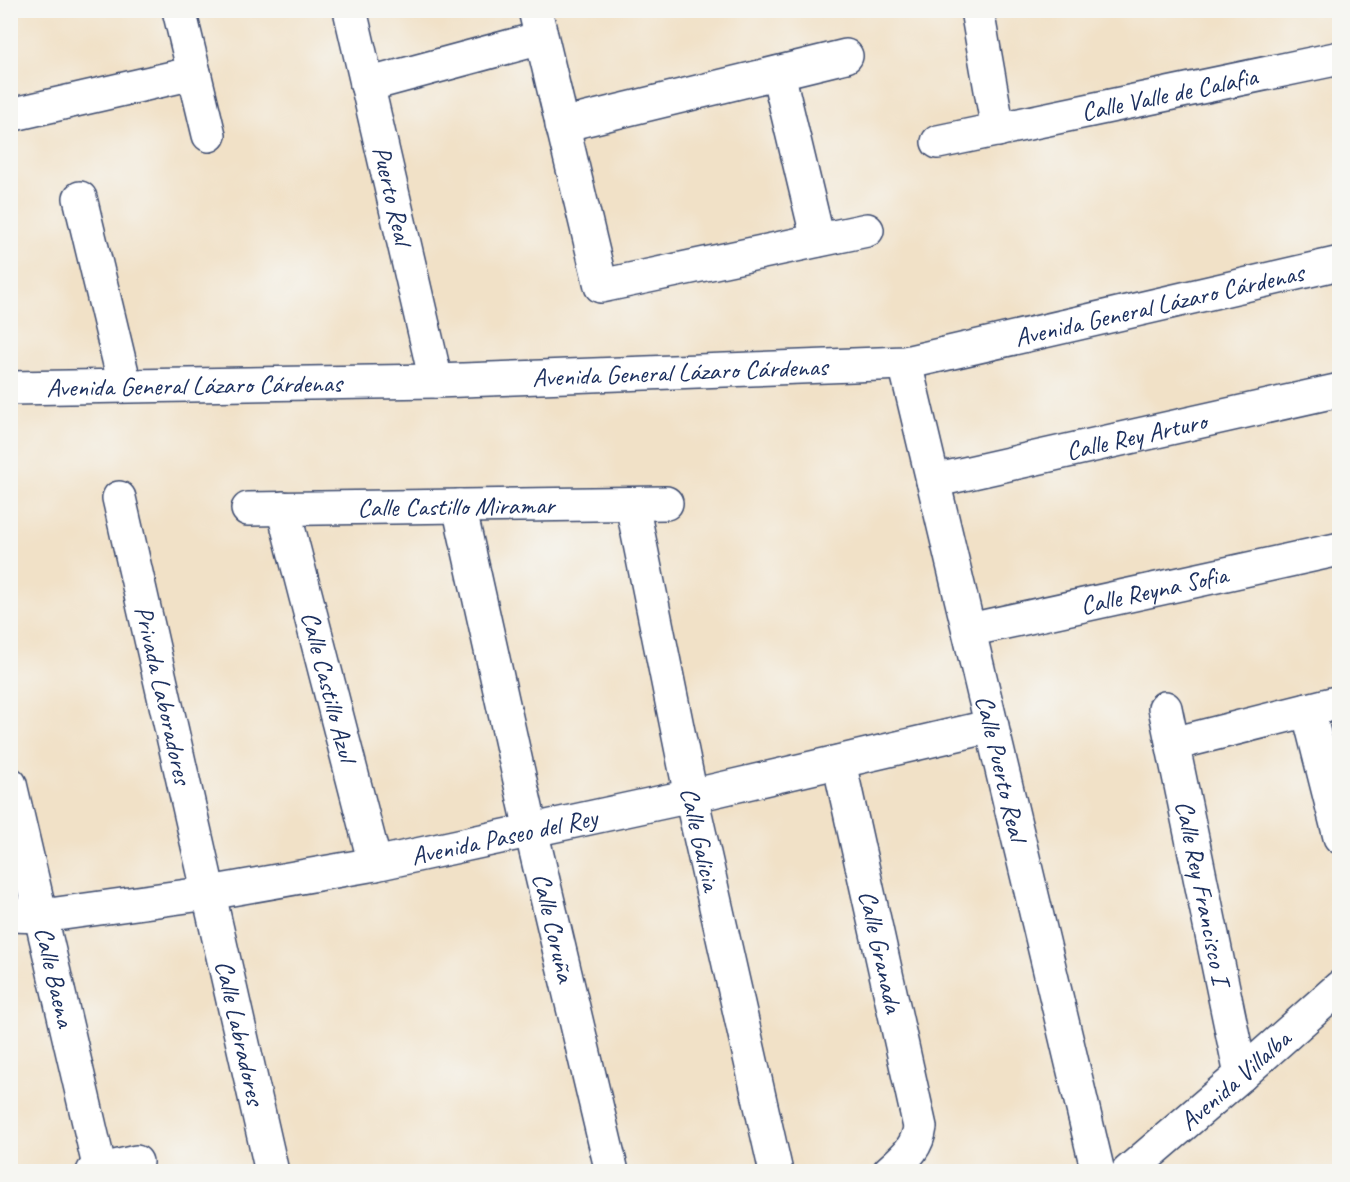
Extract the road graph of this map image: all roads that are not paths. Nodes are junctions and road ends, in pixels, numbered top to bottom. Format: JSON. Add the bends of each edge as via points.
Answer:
{"nodes":[{"id":1,"x":179,"y":10,"type":"edge"},
{"id":2,"x":350,"y":10,"type":"edge"},
{"id":3,"x":977,"y":10,"type":"edge"},
{"id":4,"x":538,"y":24,"type":"edge"},
{"id":5,"x":846,"y":56,"type":"dead end"},
{"id":6,"x":1340,"y":58,"type":"edge"},
{"id":7,"x":194,"y":73,"type":"junction"},
{"id":8,"x":778,"y":73,"type":"junction"},
{"id":9,"x":367,"y":85,"type":"junction"},
{"id":10,"x":10,"y":115,"type":"edge"},
{"id":11,"x":562,"y":125,"type":"junction"},
{"id":12,"x":998,"y":130,"type":"junction"},
{"id":13,"x":208,"y":135,"type":"dead end"},
{"id":14,"x":938,"y":142,"type":"dead end"},
{"id":15,"x":80,"y":198,"type":"dead end"},
{"id":16,"x":867,"y":230,"type":"dead end"},
{"id":17,"x":818,"y":240,"type":"junction"},
{"id":18,"x":1340,"y":263,"type":"edge"},
{"id":19,"x":905,"y":363,"type":"junction"},
{"id":20,"x":436,"y":381,"type":"junction"},
{"id":21,"x":125,"y":385,"type":"junction"},
{"id":22,"x":10,"y":388,"type":"edge"},
{"id":23,"x":1340,"y":390,"type":"edge"},
{"id":24,"x":933,"y":481,"type":"junction"},
{"id":25,"x":119,"y":498,"type":"dead end"},
{"id":26,"x":666,"y":503,"type":"dead end"},
{"id":27,"x":632,"y":504,"type":"junction"},
{"id":28,"x":459,"y":506,"type":"junction"},
{"id":29,"x":283,"y":508,"type":"junction"},
{"id":30,"x":248,"y":509,"type":"dead end"},
{"id":31,"x":1340,"y":549,"type":"edge"},
{"id":32,"x":969,"y":630,"type":"junction"},
{"id":33,"x":1340,"y":702,"type":"edge"},
{"id":34,"x":1165,"y":708,"type":"dead end"},
{"id":35,"x":1308,"y":710,"type":"junction"},
{"id":36,"x":992,"y":726,"type":"junction"},
{"id":37,"x":1173,"y":744,"type":"junction"},
{"id":38,"x":839,"y":762,"type":"junction"},
{"id":39,"x":10,"y":783,"type":"edge"},
{"id":40,"x":691,"y":796,"type":"junction"},
{"id":41,"x":531,"y":830,"type":"junction"},
{"id":42,"x":1340,"y":837,"type":"edge"},
{"id":43,"x":375,"y":864,"type":"junction"},
{"id":44,"x":209,"y":893,"type":"junction"},
{"id":45,"x":26,"y":915,"type":"edge"},
{"id":46,"x":1340,"y":987,"type":"edge"},
{"id":47,"x":1241,"y":1076,"type":"junction"},
{"id":48,"x":136,"y":1162,"type":"dead end"},
{"id":49,"x":97,"y":1171,"type":"edge"},
{"id":50,"x":272,"y":1172,"type":"edge"},
{"id":51,"x":612,"y":1172,"type":"edge"},
{"id":52,"x":776,"y":1172,"type":"edge"},
{"id":53,"x":889,"y":1172,"type":"edge"},
{"id":54,"x":1098,"y":1172,"type":"edge"},
{"id":55,"x":1128,"y":1172,"type":"edge"}],
"edges":[{"from":1,"to":7,"type":"street"},
{"from":2,"to":9,"type":"street","name":"Puerto Real"},
{"from":3,"to":12,"type":"street"},
{"from":4,"to":9,"type":"street"},
{"from":4,"to":11,"type":"street"},
{"from":5,"to":8,"type":"street"},
{"from":6,"to":12,"type":"street","name":"Calle Valle de Calafia"},
{"from":7,"to":10,"type":"street"},
{"from":7,"to":13,"type":"street"},
{"from":8,"to":11,"type":"street"},
{"from":8,"to":17,"type":"street"},
{"from":9,"to":20,"type":"street","name":"Puerto Real"},
{"from":11,"to":17,"type":"street","via":[[601,286]]},
{"from":12,"to":14,"type":"street","name":"Calle Valle de Calafia"},
{"from":15,"to":21,"type":"street"},
{"from":16,"to":17,"type":"street"},
{"from":18,"to":19,"type":"street","name":"Avenida General Lázaro Cárdenas"},
{"from":19,"to":20,"type":"street","name":"Avenida General Lázaro Cárdenas"},
{"from":19,"to":24,"type":"street","name":"Calle Puerto Real"},
{"from":20,"to":21,"type":"street","name":"Avenida General Lázaro Cárdenas"},
{"from":21,"to":22,"type":"street","name":"Avenida General Lázaro Cárdenas"},
{"from":23,"to":24,"type":"street","name":"Calle Rey Arturo"},
{"from":24,"to":32,"type":"street","name":"Calle Puerto Real"},
{"from":25,"to":44,"type":"street","name":"Privada Laboradores"},
{"from":26,"to":27,"type":"street","name":"Calle Castillo Miramar"},
{"from":27,"to":28,"type":"street","name":"Calle Castillo Miramar"},
{"from":27,"to":40,"type":"street","name":"Calle Galicia"},
{"from":28,"to":29,"type":"street","name":"Calle Castillo Miramar"},
{"from":28,"to":41,"type":"street","name":"Calle Coruña"},
{"from":29,"to":30,"type":"street","name":"Calle Castillo Miramar"},
{"from":29,"to":43,"type":"street","name":"Calle Castillo Azul"},
{"from":31,"to":32,"type":"street","name":"Calle Reyna Sofia"},
{"from":32,"to":36,"type":"street","name":"Calle Puerto Real"},
{"from":33,"to":35,"type":"street"},
{"from":34,"to":37,"type":"street","name":"Calle Rey Francisco I"},
{"from":35,"to":37,"type":"street"},
{"from":35,"to":42,"type":"street"},
{"from":36,"to":38,"type":"street","name":"Avenida Paseo del Rey"},
{"from":36,"to":54,"type":"street","name":"Calle Puerto Real"},
{"from":37,"to":47,"type":"street","name":"Calle Rey Francisco I"},
{"from":38,"to":40,"type":"street","name":"Avenida Paseo del Rey"},
{"from":38,"to":53,"type":"street","name":"Calle Granada","via":[[920,1127],[912,1151]]},
{"from":39,"to":45,"type":"street","name":"Calle Baena"},
{"from":40,"to":41,"type":"street","name":"Avenida Paseo del Rey"},
{"from":40,"to":52,"type":"street","name":"Calle Galicia"},
{"from":41,"to":43,"type":"street","name":"Avenida Paseo del Rey"},
{"from":41,"to":51,"type":"street","name":"Calle Coruña"},
{"from":43,"to":44,"type":"street","name":"Avenida Paseo del Rey"},
{"from":44,"to":45,"type":"street","name":"Avenida Paseo del Rey"},
{"from":44,"to":50,"type":"street","name":"Calle Labradores"},
{"from":45,"to":49,"type":"street","name":"Calle Baena"},
{"from":46,"to":47,"type":"street","name":"Avenida Villalba"},
{"from":47,"to":55,"type":"street","name":"Avenida Villalba"},
{"from":48,"to":49,"type":"street"}]}
